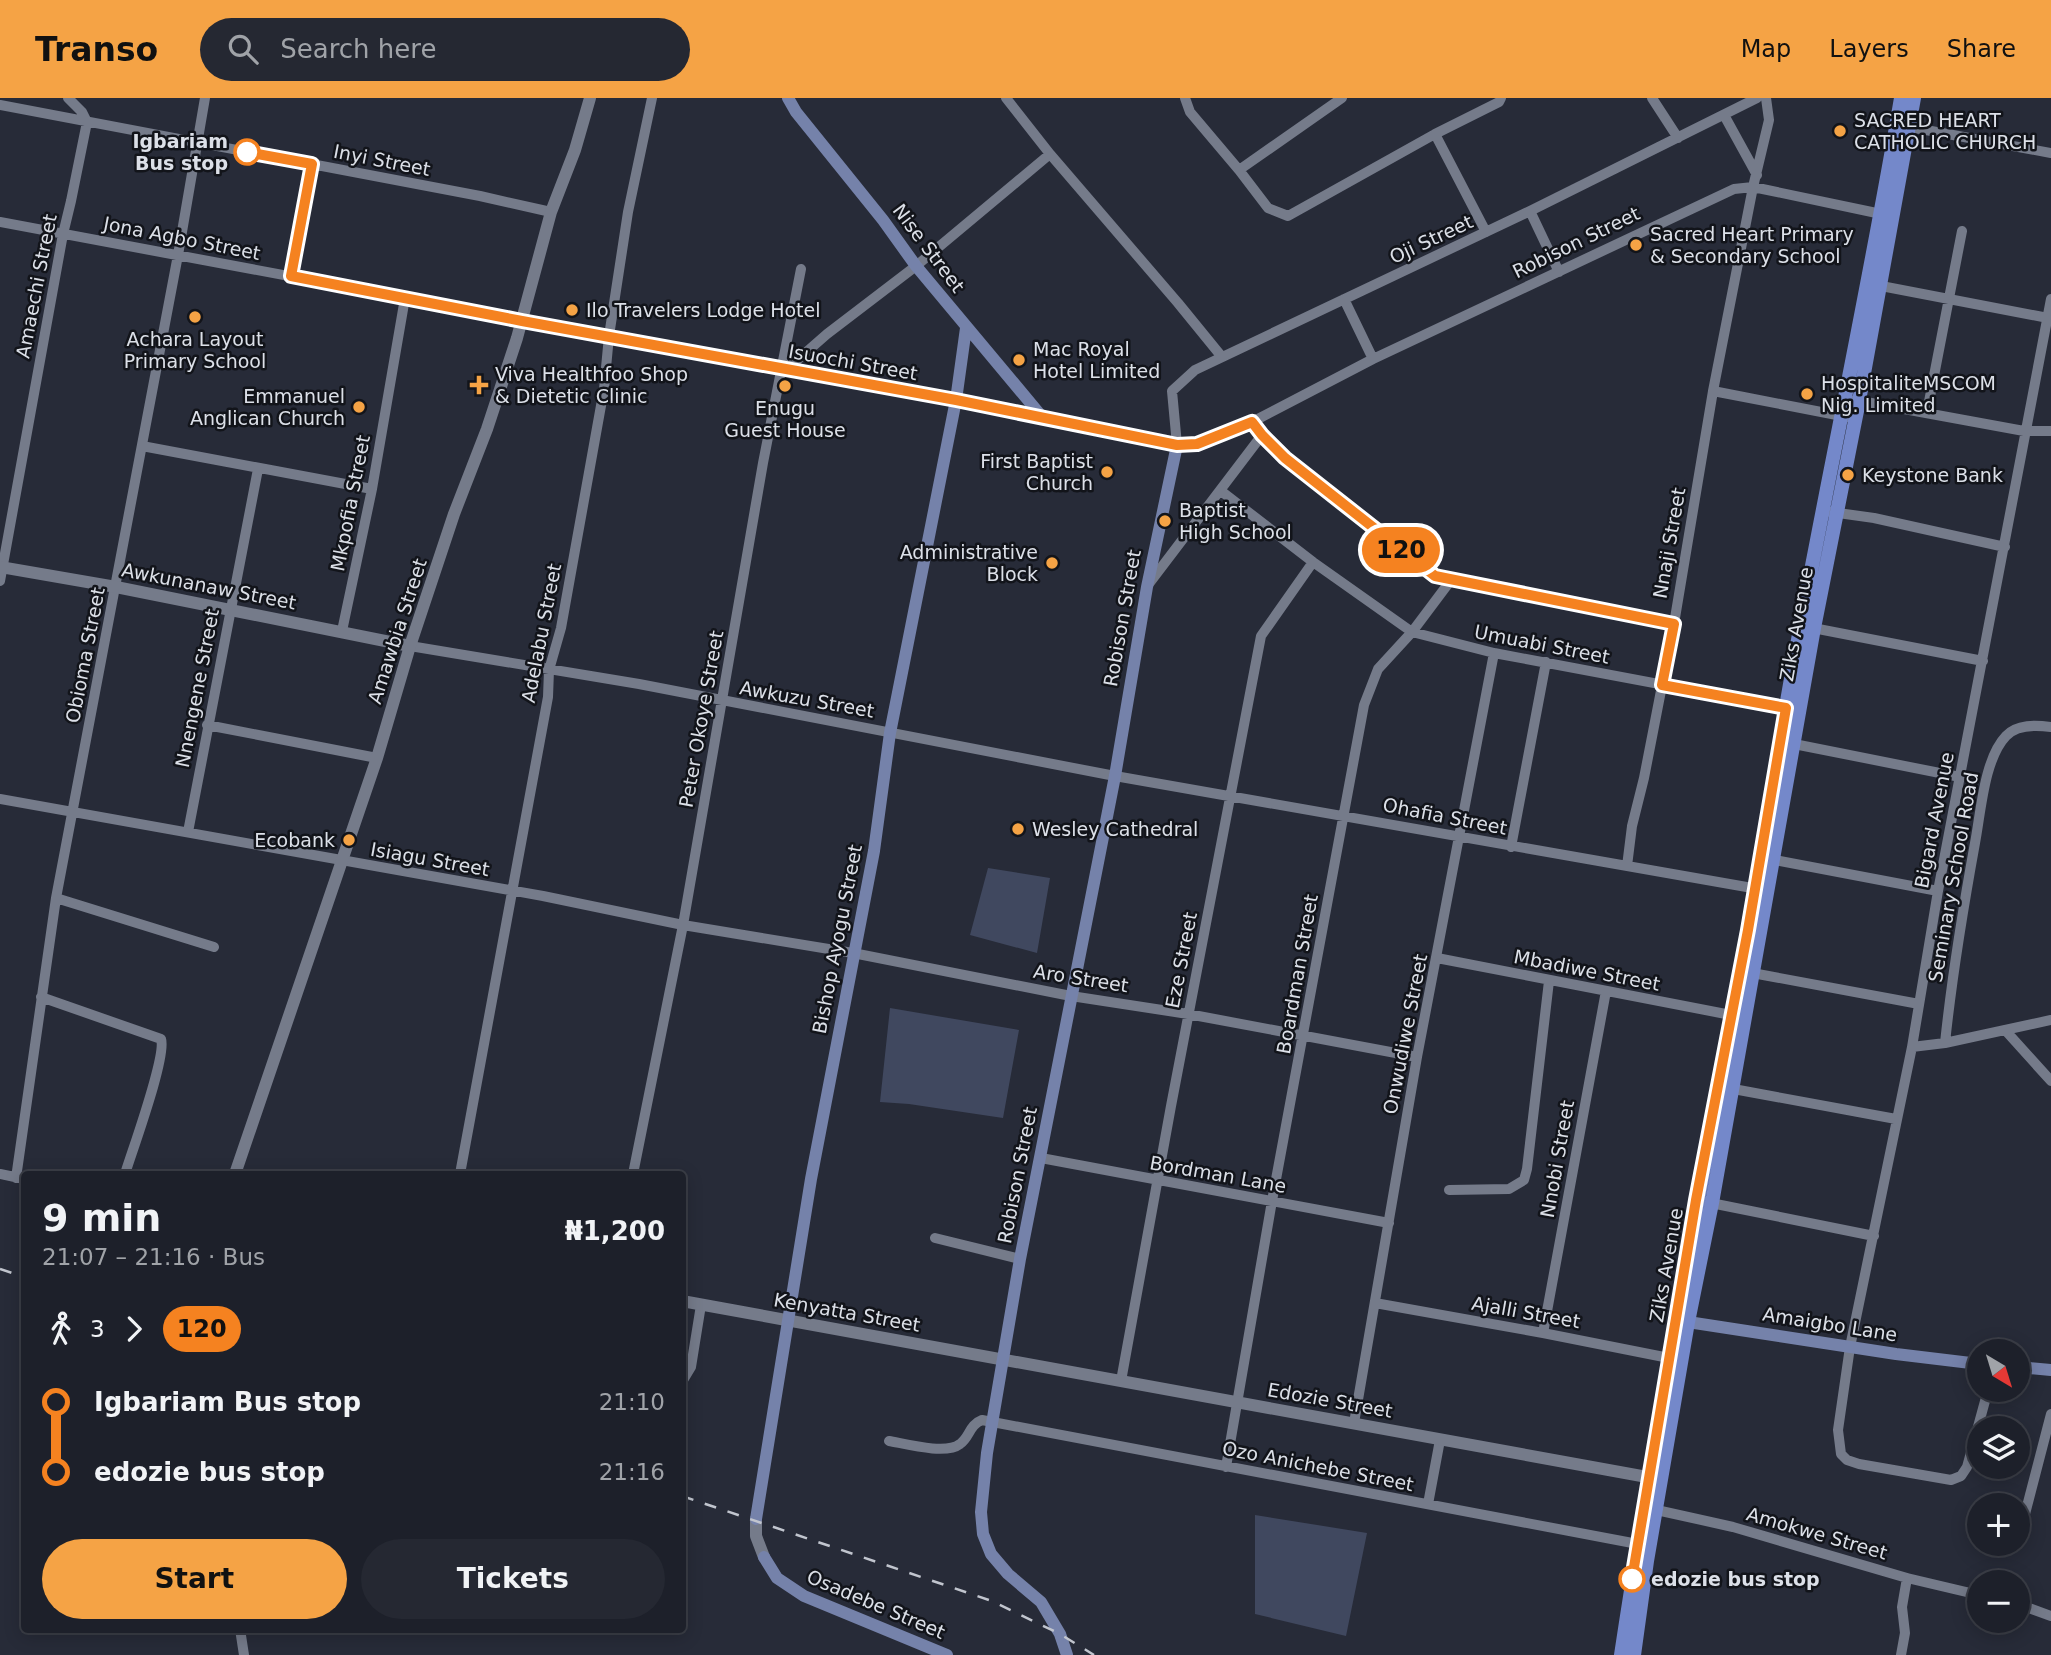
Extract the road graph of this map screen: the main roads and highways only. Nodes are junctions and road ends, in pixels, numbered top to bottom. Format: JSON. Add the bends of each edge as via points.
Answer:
{"nodes":[{"id":1,"x":788,"y":98,"type":"edge"},
{"id":2,"x":1901,"y":98,"type":"edge"},
{"id":3,"x":1914,"y":98,"type":"edge"},
{"id":4,"x":1903,"y":126,"type":"junction"},
{"id":5,"x":966,"y":328,"type":"junction"},
{"id":6,"x":956,"y":400,"type":"junction"},
{"id":7,"x":1043,"y":418,"type":"junction"},
{"id":8,"x":1177,"y":445,"type":"joint"},
{"id":9,"x":1793,"y":709,"type":"junction"},
{"id":10,"x":1762,"y":889,"type":"junction"},
{"id":11,"x":1725,"y":1087,"type":"junction"},
{"id":12,"x":1682,"y":1321,"type":"junction"},
{"id":13,"x":1967,"y":1362,"type":"edge"},
{"id":14,"x":2030,"y":1368,"type":"edge"},
{"id":15,"x":2051,"y":1370,"type":"edge"},
{"id":16,"x":756,"y":1519,"type":"road end"},
{"id":17,"x":1643,"y":1545,"type":"junction"},
{"id":18,"x":764,"y":1557,"type":"road end"},
{"id":19,"x":947,"y":1655,"type":"edge"},
{"id":20,"x":1067,"y":1655,"type":"edge"},
{"id":21,"x":1621,"y":1655,"type":"edge"},
{"id":22,"x":1634,"y":1655,"type":"edge"}],
"edges":[{"from":1,"to":5,"type":"main road","name":"Nise Street"},
{"from":2,"to":4,"type":"main road","name":"Ziks Avenue"},
{"from":3,"to":4,"type":"main road","name":"Ziks Avenue"},
{"from":4,"to":9,"type":"main road","name":"Ziks Avenue"},
{"from":5,"to":6,"type":"main road","name":"Bishop Ayogu Street"},
{"from":5,"to":7,"type":"main road","name":"Nise Street"},
{"from":6,"to":7,"type":"main road","name":"Isuochi Street"},
{"from":6,"to":16,"type":"main road","name":"Bishop Ayogu Street","via":[[890,733],[874,851],[787,1320]]},
{"from":7,"to":8,"type":"main road","name":"Isuochi Street"},
{"from":8,"to":20,"type":"main road","name":"Robison Street","via":[[1020,1259],[981,1512],[983,1534],[1000,1567],[1041,1602]]},
{"from":9,"to":10,"type":"main road","name":"Ziks Avenue","via":[[1779,741]]},
{"from":9,"to":10,"type":"main road","name":"Ziks Avenue","via":[[1794,744],[1775,860]]},
{"from":10,"to":11,"type":"main road","name":"Ziks Avenue"},
{"from":11,"to":12,"type":"main road","name":"Ziks Avenue","via":[[1696,1200]]},
{"from":11,"to":12,"type":"main road","name":"Ziks Avenue","via":[[1712,1203]]},
{"from":12,"to":13,"type":"main road","name":"Amaigbo Lane"},
{"from":12,"to":17,"type":"main road","name":"Ziks Avenue"},
{"from":14,"to":15,"type":"main road"},
{"from":17,"to":21,"type":"main road","name":"Ziks Avenue"},
{"from":17,"to":22,"type":"main road","name":"Ziks Avenue"},
{"from":18,"to":19,"type":"main road","name":"Osadebe Street","via":[[777,1578],[804,1596]]}]}
